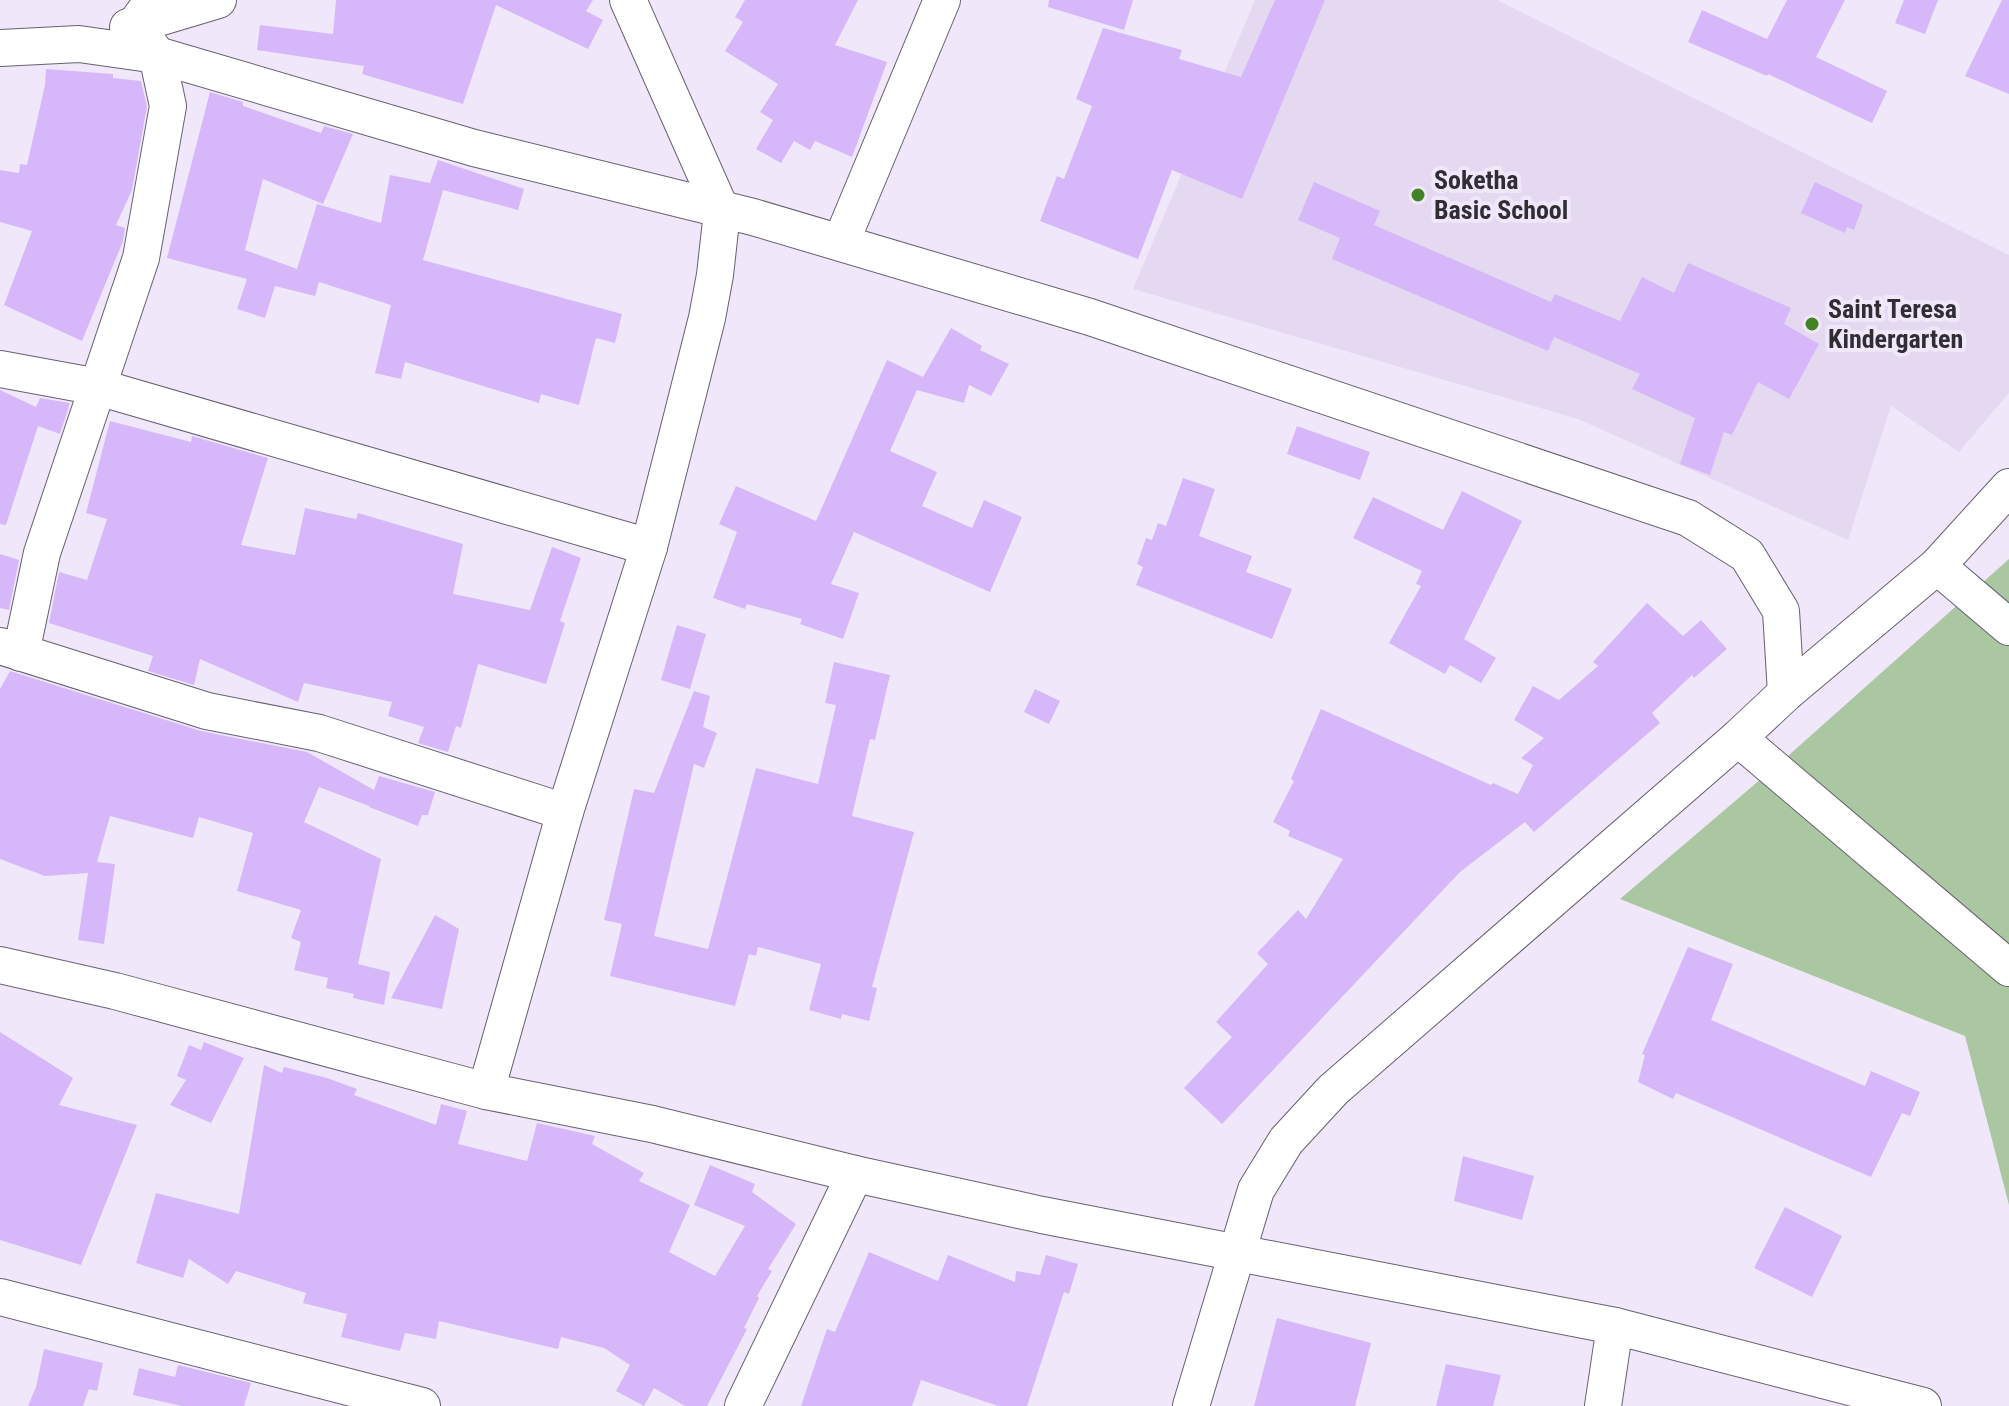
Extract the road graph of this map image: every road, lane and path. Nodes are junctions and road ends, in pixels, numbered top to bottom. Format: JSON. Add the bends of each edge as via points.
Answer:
{"nodes":[{"id":1,"x":218,"y":0,"type":"edge"},
{"id":2,"x":628,"y":0,"type":"edge"},
{"id":3,"x":942,"y":0,"type":"edge"},
{"id":4,"x":144,"y":13,"type":"edge"},
{"id":5,"x":79,"y":44,"type":"junction"},
{"id":6,"x":0,"y":48,"type":"edge"},
{"id":7,"x":157,"y":55,"type":"junction"},
{"id":8,"x":722,"y":212,"type":"junction"},
{"id":9,"x":841,"y":242,"type":"junction"},
{"id":10,"x":0,"y":369,"type":"edge"},
{"id":11,"x":98,"y":387,"type":"junction"},
{"id":12,"x":2009,"y":487,"type":"edge"},
{"id":13,"x":649,"y":547,"type":"junction"},
{"id":14,"x":1937,"y":566,"type":"junction"},
{"id":15,"x":2009,"y":627,"type":"edge"},
{"id":16,"x":10,"y":650,"type":"edge"},
{"id":17,"x":1786,"y":693,"type":"junction"},
{"id":18,"x":1738,"y":738,"type":"junction"},
{"id":19,"x":565,"y":812,"type":"junction"},
{"id":20,"x":0,"y":965,"type":"edge"},
{"id":21,"x":2009,"y":968,"type":"edge"},
{"id":22,"x":486,"y":1091,"type":"junction"},
{"id":23,"x":855,"y":1174,"type":"junction"},
{"id":24,"x":1237,"y":1253,"type":"junction"},
{"id":25,"x":0,"y":1297,"type":"edge"},
{"id":26,"x":1615,"y":1326,"type":"junction"},
{"id":27,"x":422,"y":1406,"type":"edge"},
{"id":28,"x":743,"y":1406,"type":"edge"},
{"id":29,"x":1191,"y":1406,"type":"edge"},
{"id":30,"x":1603,"y":1406,"type":"edge"},
{"id":31,"x":1923,"y":1406,"type":"edge"}],
"edges":[{"from":1,"to":4,"type":"street"},
{"from":2,"to":8,"type":"street"},
{"from":3,"to":9,"type":"street"},
{"from":4,"to":5,"type":"street"},
{"from":4,"to":7,"type":"street"},
{"from":5,"to":6,"type":"street"},
{"from":5,"to":7,"type":"street"},
{"from":7,"to":8,"type":"street","via":[[474,148]]},
{"from":7,"to":11,"type":"street","via":[[168,106],[141,258]]},
{"from":8,"to":9,"type":"street"},
{"from":8,"to":13,"type":"street","via":[[707,318]]},
{"from":9,"to":17,"type":"street","via":[[1090,317],[1688,518],[1747,555],[1781,611]]},
{"from":10,"to":11,"type":"street"},
{"from":11,"to":13,"type":"street"},
{"from":11,"to":16,"type":"street"},
{"from":12,"to":14,"type":"street"},
{"from":13,"to":19,"type":"street"},
{"from":14,"to":15,"type":"street"},
{"from":14,"to":17,"type":"street"},
{"from":16,"to":19,"type":"street","via":[[207,711],[319,733]]},
{"from":17,"to":18,"type":"street"},
{"from":18,"to":21,"type":"street"},
{"from":18,"to":24,"type":"street","via":[[1333,1090],[1286,1141],[1256,1190]]},
{"from":19,"to":22,"type":"street"},
{"from":20,"to":22,"type":"street"},
{"from":22,"to":23,"type":"street","via":[[652,1124]]},
{"from":23,"to":24,"type":"street"},
{"from":23,"to":28,"type":"street"},
{"from":24,"to":26,"type":"street"},
{"from":24,"to":29,"type":"street"},
{"from":25,"to":27,"type":"street"},
{"from":26,"to":30,"type":"street"},
{"from":26,"to":31,"type":"street"}]}
